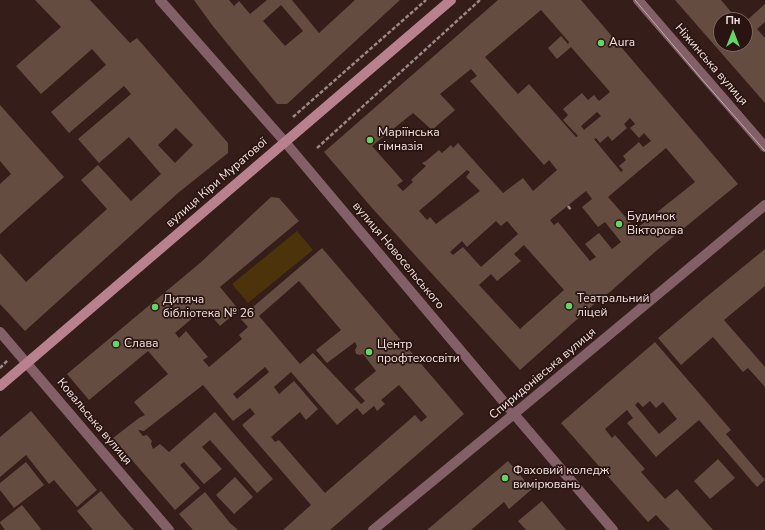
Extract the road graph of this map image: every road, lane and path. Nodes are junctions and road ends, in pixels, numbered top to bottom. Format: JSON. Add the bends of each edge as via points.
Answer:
{"nodes":[{"id":1,"x":160,"y":0,"type":"edge"},
{"id":2,"x":426,"y":0,"type":"edge"},
{"id":3,"x":451,"y":0,"type":"edge"},
{"id":4,"x":480,"y":0,"type":"edge"},
{"id":5,"x":638,"y":0,"type":"edge"},
{"id":6,"x":276,"y":132,"type":"junction"},
{"id":7,"x":285,"y":142,"type":"junction"},
{"id":8,"x":765,"y":147,"type":"edge"},
{"id":9,"x":317,"y":148,"type":"dead end"},
{"id":10,"x":765,"y":205,"type":"edge"},
{"id":11,"x":568,"y":206,"type":"dead end"},
{"id":12,"x":571,"y":210,"type":"dead end"},
{"id":13,"x":0,"y":332,"type":"edge"},
{"id":14,"x":8,"y":360,"type":"dead end"},
{"id":15,"x":27,"y":363,"type":"junction"},
{"id":16,"x":0,"y":368,"type":"edge"},
{"id":17,"x":0,"y":386,"type":"edge"},
{"id":18,"x":514,"y":414,"type":"junction"},
{"id":19,"x":168,"y":530,"type":"edge"},
{"id":20,"x":373,"y":530,"type":"edge"},
{"id":21,"x":613,"y":530,"type":"edge"}],
"edges":[{"from":1,"to":6,"type":"street","name":"вулиця Новосельського"},
{"from":2,"to":6,"type":"path"},
{"from":3,"to":7,"type":"street","name":"вулиця Кіри Муратової"},
{"from":4,"to":9,"type":"path"},
{"from":5,"to":8,"type":"street","name":"Ніжинська вулиця"},
{"from":6,"to":7,"type":"street","name":"вулиця Новосельського"},
{"from":7,"to":15,"type":"street","name":"вулиця Кіри Муратової"},
{"from":7,"to":18,"type":"street","name":"вулиця Новосельського"},
{"from":10,"to":18,"type":"street","name":"Спиридонівська вулиця"},
{"from":11,"to":12,"type":"path"},
{"from":13,"to":15,"type":"street","name":"Ковальська вулиця"},
{"from":14,"to":16,"type":"path"},
{"from":15,"to":17,"type":"street","name":"вулиця Кіри Муратової"},
{"from":15,"to":19,"type":"street","name":"Ковальська вулиця"},
{"from":18,"to":20,"type":"street","name":"Спиридонівська вулиця"},
{"from":18,"to":21,"type":"street","name":"вулиця Новосельського"}]}
